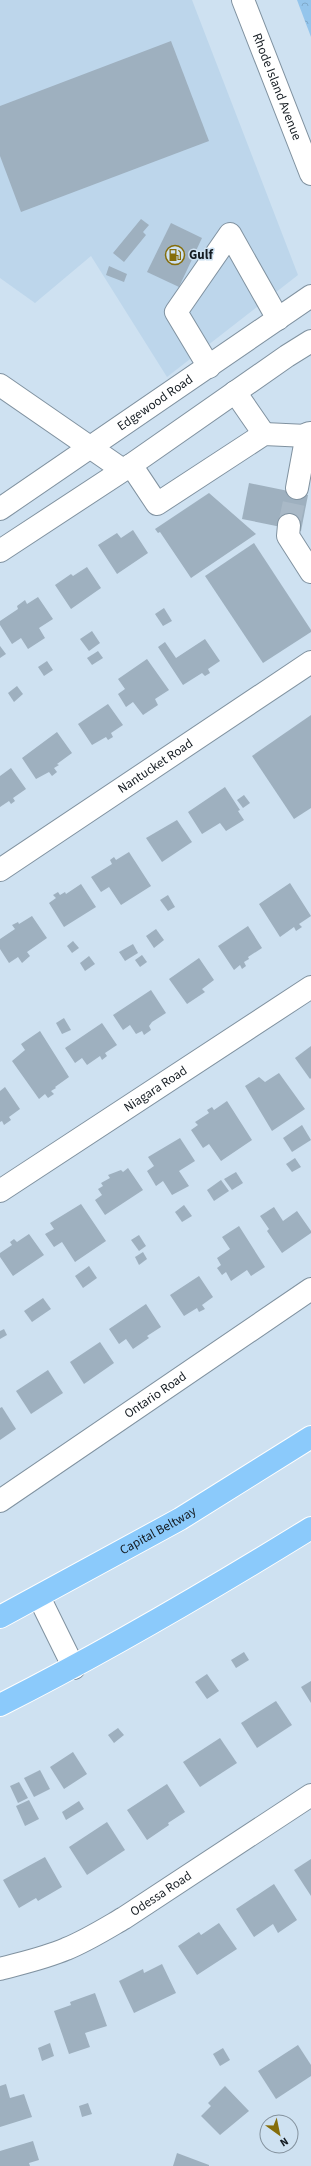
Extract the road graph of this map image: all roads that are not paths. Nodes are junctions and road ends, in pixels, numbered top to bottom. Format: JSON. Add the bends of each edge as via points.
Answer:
{"nodes":[{"id":1,"x":243,"y":0,"type":"edge"},
{"id":2,"x":311,"y":174,"type":"edge"},
{"id":3,"x":311,"y":296,"type":"edge"},
{"id":4,"x":278,"y":319,"type":"junction"},
{"id":5,"x":311,"y":341,"type":"edge"},
{"id":6,"x":209,"y":367,"type":"junction"},
{"id":7,"x":0,"y":385,"type":"edge"},
{"id":8,"x":235,"y":392,"type":"junction"},
{"id":9,"x":264,"y":434,"type":"junction"},
{"id":10,"x":310,"y":438,"type":"edge"},
{"id":11,"x":90,"y":449,"type":"junction"},
{"id":12,"x":127,"y":468,"type":"junction"},
{"id":13,"x":297,"y":488,"type":"tunnel mouth"},
{"id":14,"x":0,"y":509,"type":"edge"},
{"id":15,"x":289,"y":525,"type":"tunnel mouth"},
{"id":16,"x":0,"y":552,"type":"edge"},
{"id":17,"x":311,"y":572,"type":"edge"},
{"id":18,"x":311,"y":662,"type":"edge"},
{"id":19,"x":0,"y":870,"type":"edge"},
{"id":20,"x":311,"y":987,"type":"edge"},
{"id":21,"x":0,"y":1191,"type":"edge"},
{"id":22,"x":311,"y":1289,"type":"edge"},
{"id":23,"x":311,"y":1437,"type":"edge"},
{"id":24,"x":0,"y":1501,"type":"edge"},
{"id":25,"x":311,"y":1528,"type":"edge"},
{"id":26,"x":39,"y":1597,"type":"junction"},
{"id":27,"x":0,"y":1617,"type":"edge"},
{"id":28,"x":74,"y":1668,"type":"junction"},
{"id":29,"x":0,"y":1705,"type":"edge"},
{"id":30,"x":311,"y":1795,"type":"edge"},
{"id":31,"x":0,"y":1969,"type":"edge"}],
"edges":[{"from":1,"to":2,"type":"street","name":"Rhode Island Avenue"},
{"from":3,"to":4,"type":"street","name":"Edgewood Road"},
{"from":4,"to":6,"type":"street","name":"Edgewood Road"},
{"from":4,"to":6,"type":"street","via":[[230,234],[176,312]]},
{"from":5,"to":8,"type":"street"},
{"from":6,"to":11,"type":"street","name":"Edgewood Road"},
{"from":7,"to":11,"type":"street"},
{"from":8,"to":9,"type":"street"},
{"from":8,"to":12,"type":"street"},
{"from":9,"to":10,"type":"street"},
{"from":9,"to":12,"type":"street","via":[[157,504]]},
{"from":10,"to":13,"type":"street"},
{"from":11,"to":12,"type":"street"},
{"from":11,"to":14,"type":"street","name":"Edgewood Road"},
{"from":12,"to":16,"type":"street"},
{"from":15,"to":17,"type":"street","via":[[288,536]]},
{"from":18,"to":19,"type":"street","name":"Nantucket Road"},
{"from":20,"to":21,"type":"street","name":"Niagara Road"},
{"from":22,"to":24,"type":"street","name":"Ontario Road"},
{"from":23,"to":26,"type":"highway","name":"Capital Beltway","via":[[180,1519]]},
{"from":25,"to":28,"type":"highway","via":[[221,1584]]},
{"from":26,"to":27,"type":"highway","name":"Capital Beltway"},
{"from":26,"to":28,"type":"street"},
{"from":28,"to":29,"type":"highway"},
{"from":30,"to":31,"type":"street","name":"Odessa Road","via":[[94,1935],[66,1949]]}]}
